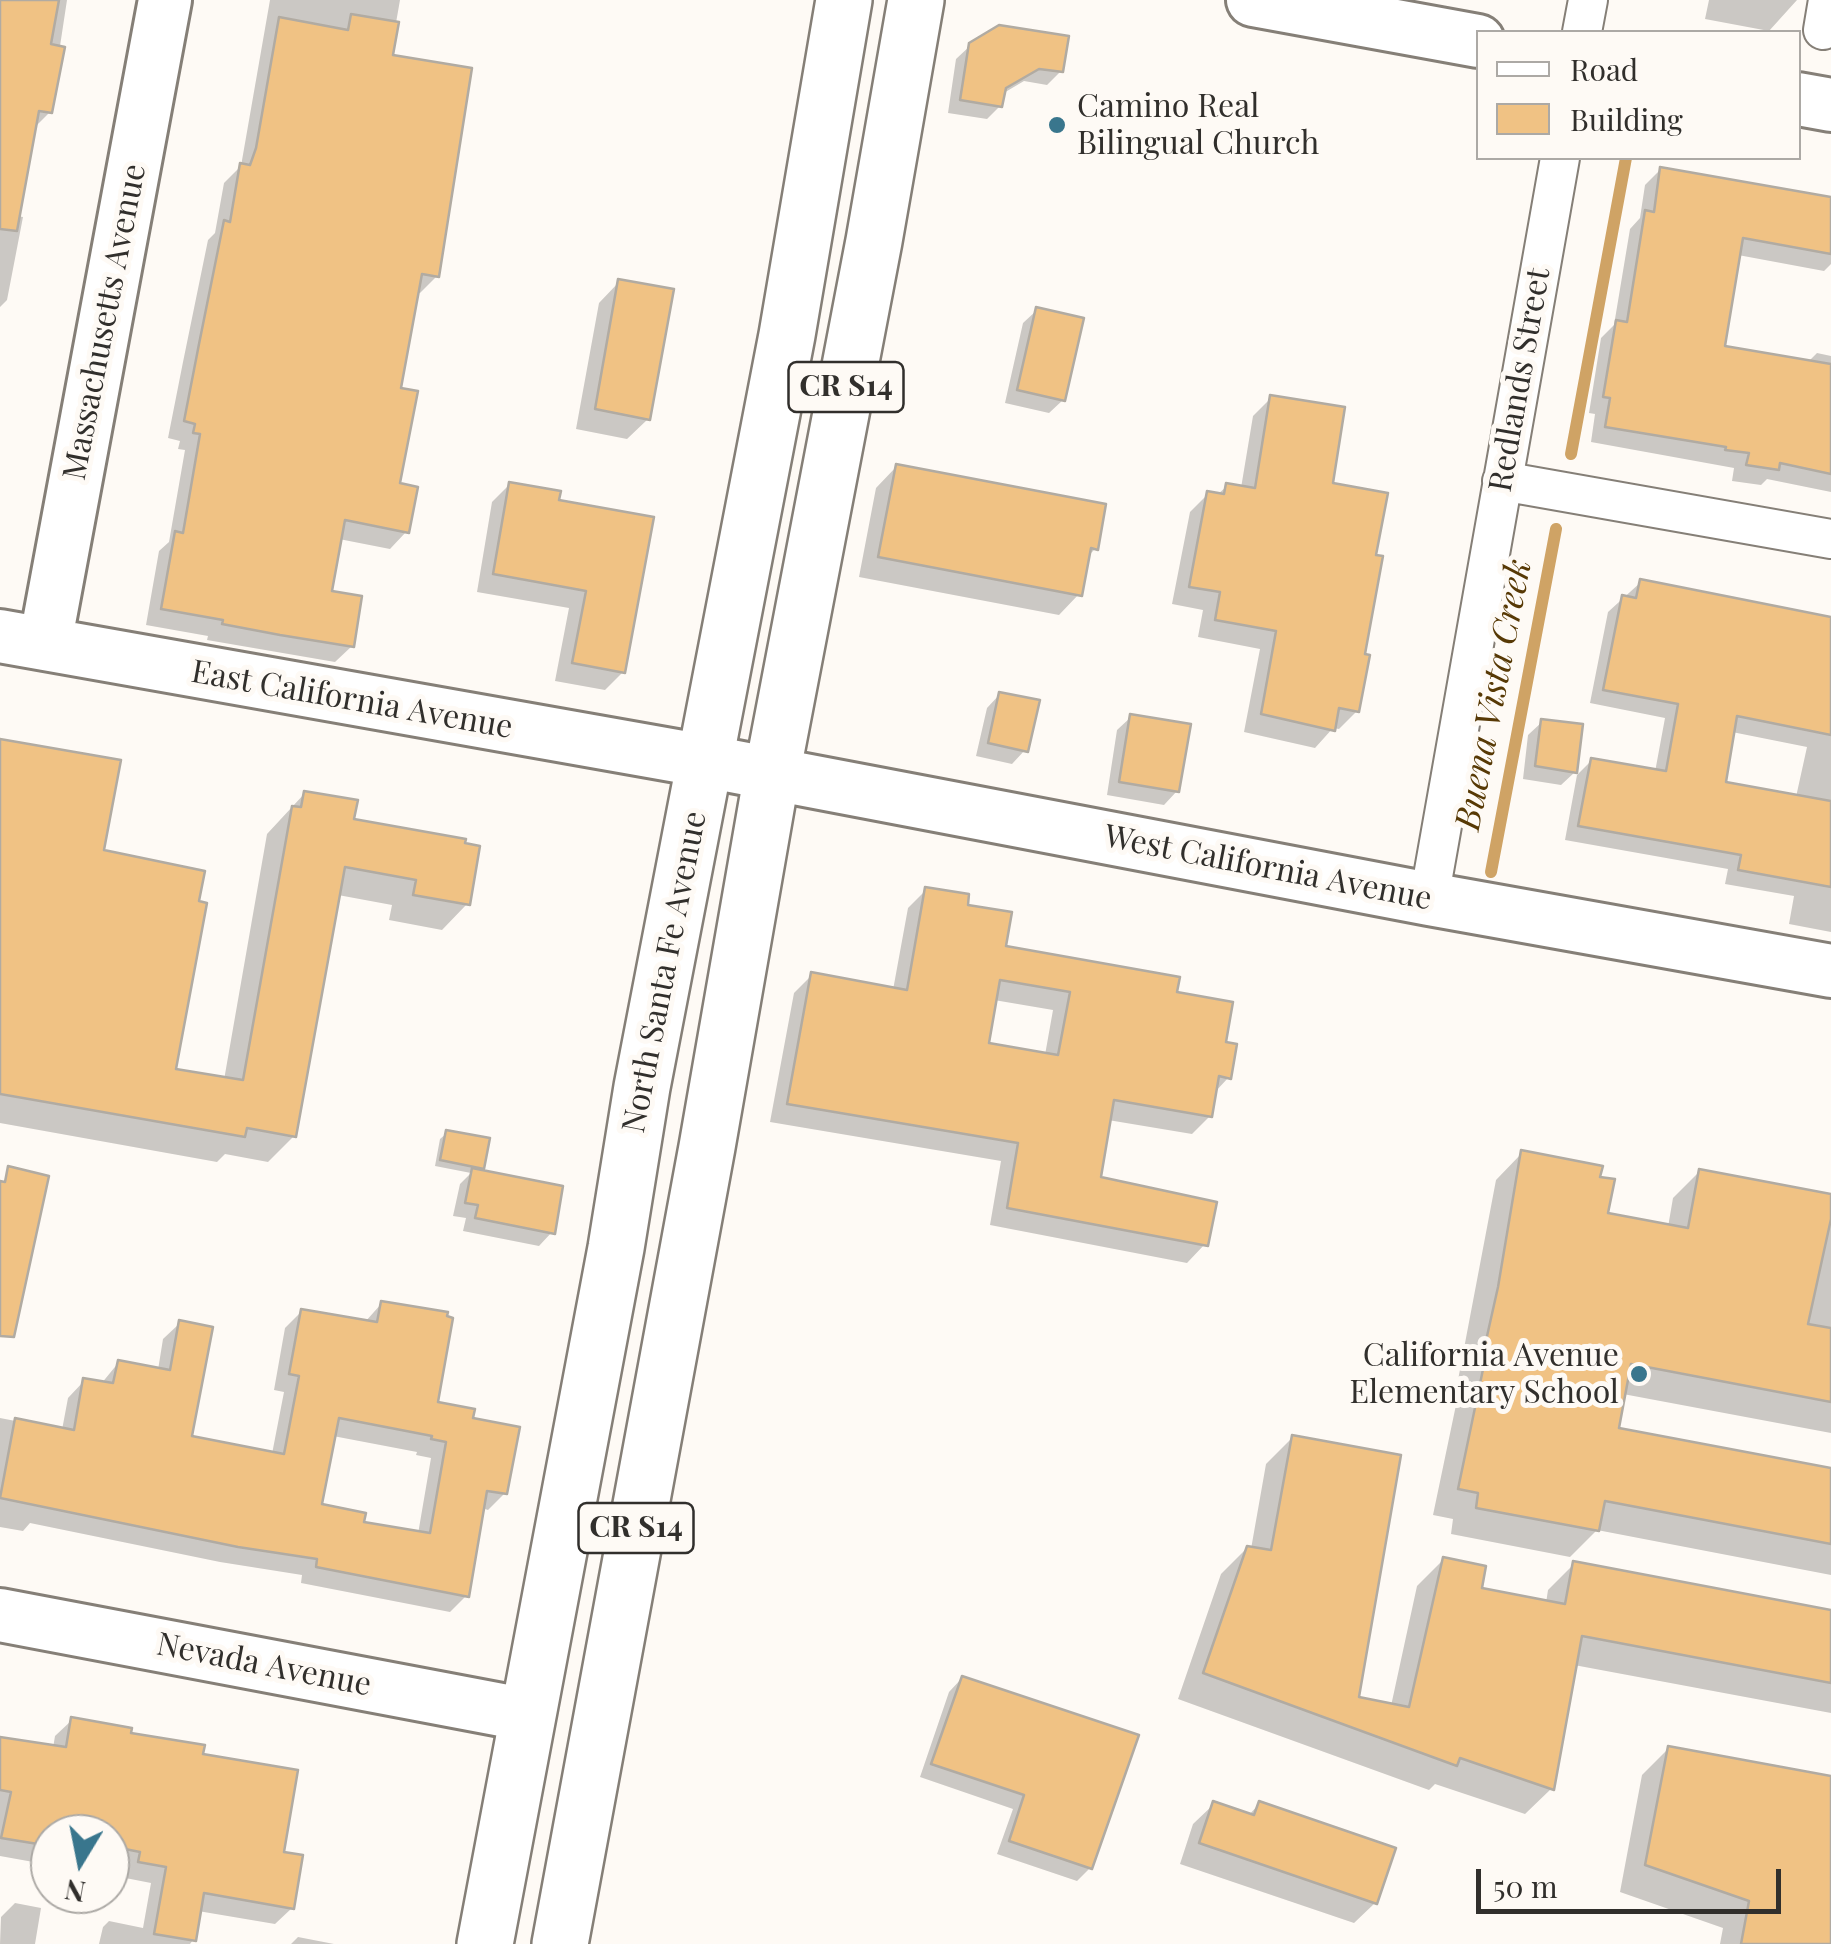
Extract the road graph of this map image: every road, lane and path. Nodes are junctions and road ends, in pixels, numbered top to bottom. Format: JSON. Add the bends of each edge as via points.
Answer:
{"nodes":[{"id":1,"x":165,"y":0,"type":"edge"},
{"id":2,"x":844,"y":0,"type":"edge"},
{"id":3,"x":916,"y":0,"type":"edge"},
{"id":4,"x":1253,"y":0,"type":"edge"},
{"id":5,"x":1588,"y":0,"type":"edge"},
{"id":6,"x":1582,"y":30,"type":"edge"},
{"id":7,"x":1476,"y":41,"type":"edge"},
{"id":8,"x":1801,"y":100,"type":"edge"},
{"id":9,"x":1831,"y":105,"type":"edge"},
{"id":10,"x":1560,"y":160,"type":"edge"},
{"id":11,"x":1502,"y":481,"type":"junction"},
{"id":12,"x":1831,"y":539,"type":"edge"},
{"id":13,"x":22,"y":640,"type":"edge"},
{"id":14,"x":705,"y":761,"type":"junction"},
{"id":15,"x":772,"y":774,"type":"junction"},
{"id":16,"x":1429,"y":899,"type":"junction"},
{"id":17,"x":1831,"y":972,"type":"edge"},
{"id":18,"x":628,"y":1172,"type":"junction"},
{"id":19,"x":648,"y":1462,"type":"junction"},
{"id":20,"x":0,"y":1615,"type":"edge"},
{"id":21,"x":528,"y":1714,"type":"junction"},
{"id":22,"x":485,"y":1944,"type":"edge"},
{"id":23,"x":560,"y":1944,"type":"edge"}],
"edges":[{"from":1,"to":13,"type":"street","name":"Massachusetts Avenue"},
{"from":2,"to":14,"type":"main road","name":"North Santa Fe Avenue","number":"CR S14"},
{"from":3,"to":15,"type":"main road","number":"CR S14"},
{"from":4,"to":7,"type":"street"},
{"from":5,"to":6,"type":"street"},
{"from":8,"to":9,"type":"street"},
{"from":10,"to":11,"type":"street","name":"Redlands Street"},
{"from":11,"to":12,"type":"street"},
{"from":11,"to":16,"type":"street","name":"Redlands Street"},
{"from":13,"to":14,"type":"street","name":"East California Avenue"},
{"from":14,"to":15,"type":"street","name":"West California Avenue"},
{"from":14,"to":18,"type":"main road","name":"North Santa Fe Avenue","number":"CR S14"},
{"from":15,"to":16,"type":"street","name":"West California Avenue"},
{"from":15,"to":19,"type":"main road","number":"CR S14"},
{"from":16,"to":17,"type":"street","name":"West California Avenue"},
{"from":18,"to":19,"type":"main road","via":[[646,1274],[621,1431],[630,1452]]},
{"from":18,"to":21,"type":"main road","name":"North Santa Fe Avenue","number":"CR S14"},
{"from":19,"to":23,"type":"main road","number":"CR S14"},
{"from":20,"to":21,"type":"street","name":"Nevada Avenue"},
{"from":21,"to":22,"type":"main road","name":"North Santa Fe Avenue","number":"CR S14"}]}
